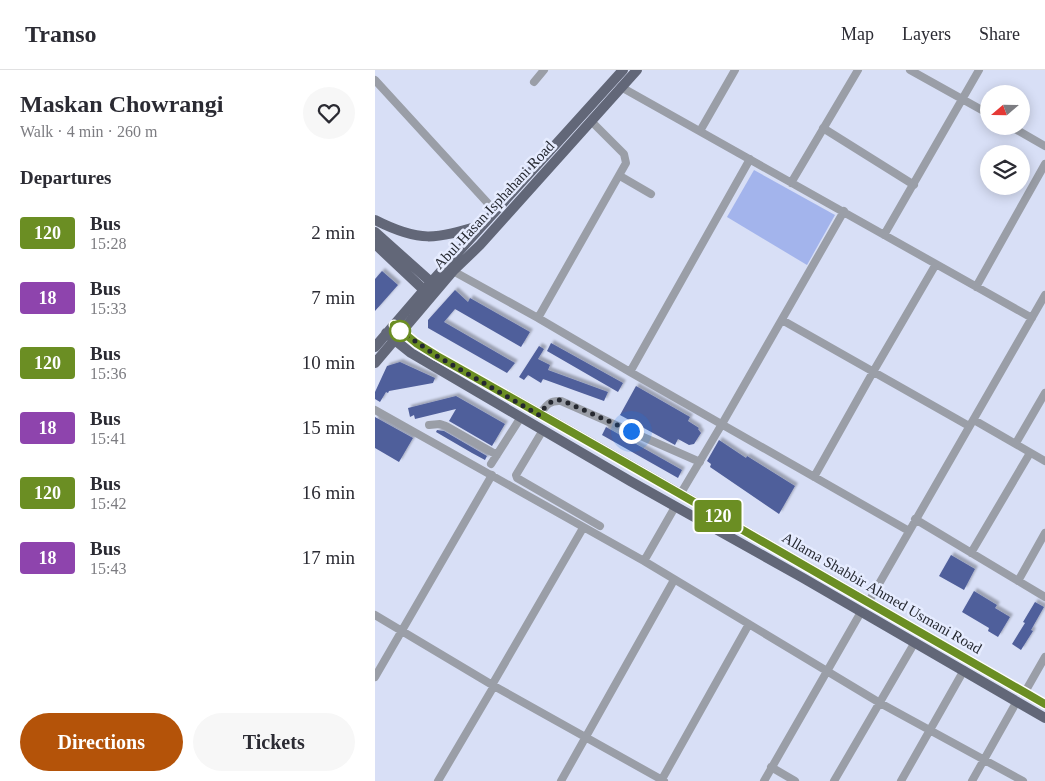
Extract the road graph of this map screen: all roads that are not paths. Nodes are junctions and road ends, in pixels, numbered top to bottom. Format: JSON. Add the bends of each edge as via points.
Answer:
{"nodes":[{"id":1,"x":544,"y":70,"type":"edge"},
{"id":2,"x":623,"y":70,"type":"edge"},
{"id":3,"x":637,"y":70,"type":"edge"},
{"id":4,"x":735,"y":70,"type":"edge"},
{"id":5,"x":858,"y":70,"type":"edge"},
{"id":6,"x":910,"y":70,"type":"edge"},
{"id":7,"x":979,"y":70,"type":"edge"},
{"id":8,"x":375,"y":80,"type":"edge"},
{"id":9,"x":535,"y":82,"type":"dead end"},
{"id":10,"x":621,"y":87,"type":"junction"},
{"id":11,"x":963,"y":98,"type":"junction"},
{"id":12,"x":980,"y":108,"type":"edge"},
{"id":13,"x":591,"y":122,"type":"junction"},
{"id":14,"x":823,"y":128,"type":"junction"},
{"id":15,"x":701,"y":131,"type":"junction"},
{"id":16,"x":1026,"y":135,"type":"edge"},
{"id":17,"x":1045,"y":146,"type":"edge"},
{"id":18,"x":750,"y":159,"type":"junction"},
{"id":19,"x":1045,"y":164,"type":"edge"},
{"id":20,"x":620,"y":176,"type":"junction"},
{"id":21,"x":791,"y":183,"type":"junction"},
{"id":22,"x":914,"y":186,"type":"junction"},
{"id":23,"x":651,"y":194,"type":"dead end"},
{"id":24,"x":495,"y":211,"type":"junction"},
{"id":25,"x":844,"y":211,"type":"junction"},
{"id":26,"x":375,"y":220,"type":"edge"},
{"id":27,"x":483,"y":225,"type":"junction"},
{"id":28,"x":375,"y":232,"type":"edge"},
{"id":29,"x":884,"y":235,"type":"junction"},
{"id":30,"x":375,"y":244,"type":"edge"},
{"id":31,"x":936,"y":264,"type":"junction"},
{"id":32,"x":453,"y":271,"type":"junction"},
{"id":33,"x":431,"y":282,"type":"junction"},
{"id":34,"x":976,"y":287,"type":"junction"},
{"id":35,"x":424,"y":290,"type":"junction"},
{"id":36,"x":1045,"y":295,"type":"edge"},
{"id":37,"x":1043,"y":305,"type":"edge"},
{"id":38,"x":538,"y":318,"type":"junction"},
{"id":39,"x":1031,"y":318,"type":"junction"},
{"id":40,"x":782,"y":320,"type":"junction"},
{"id":41,"x":398,"y":328,"type":"junction"},
{"id":42,"x":390,"y":336,"type":"junction"},
{"id":43,"x":375,"y":348,"type":"edge"},
{"id":44,"x":375,"y":363,"type":"edge"},
{"id":45,"x":630,"y":372,"type":"junction"},
{"id":46,"x":873,"y":372,"type":"junction"},
{"id":47,"x":1045,"y":393,"type":"edge"},
{"id":48,"x":375,"y":410,"type":"edge"},
{"id":49,"x":539,"y":415,"type":"junction"},
{"id":50,"x":521,"y":417,"type":"junction"},
{"id":51,"x":971,"y":423,"type":"junction"},
{"id":52,"x":722,"y":424,"type":"junction"},
{"id":53,"x":429,"y":425,"type":"dead end"},
{"id":54,"x":543,"y":430,"type":"junction"},
{"id":55,"x":1016,"y":443,"type":"junction"},
{"id":56,"x":1030,"y":453,"type":"junction"},
{"id":57,"x":497,"y":455,"type":"junction"},
{"id":58,"x":1045,"y":461,"type":"edge"},
{"id":59,"x":700,"y":462,"type":"junction"},
{"id":60,"x":491,"y":464,"type":"dead end"},
{"id":61,"x":492,"y":475,"type":"junction"},
{"id":62,"x":814,"y":477,"type":"junction"},
{"id":63,"x":681,"y":493,"type":"junction"},
{"id":64,"x":675,"y":507,"type":"junction"},
{"id":65,"x":915,"y":519,"type":"junction"},
{"id":66,"x":600,"y":526,"type":"dead end"},
{"id":67,"x":583,"y":528,"type":"junction"},
{"id":68,"x":909,"y":531,"type":"junction"},
{"id":69,"x":1045,"y":533,"type":"edge"},
{"id":70,"x":971,"y":553,"type":"junction"},
{"id":71,"x":644,"y":561,"type":"junction"},
{"id":72,"x":674,"y":580,"type":"junction"},
{"id":73,"x":1018,"y":581,"type":"junction"},
{"id":74,"x":1045,"y":597,"type":"edge"},
{"id":75,"x":868,"y":603,"type":"junction"},
{"id":76,"x":861,"y":612,"type":"junction"},
{"id":77,"x":375,"y":616,"type":"edge"},
{"id":78,"x":749,"y":624,"type":"junction"},
{"id":79,"x":402,"y":631,"type":"junction"},
{"id":80,"x":915,"y":642,"type":"junction"},
{"id":81,"x":1045,"y":657,"type":"edge"},
{"id":82,"x":827,"y":670,"type":"junction"},
{"id":83,"x":964,"y":670,"type":"junction"},
{"id":84,"x":375,"y":678,"type":"edge"},
{"id":85,"x":493,"y":685,"type":"junction"},
{"id":86,"x":1025,"y":692,"type":"junction"},
{"id":87,"x":1017,"y":701,"type":"junction"},
{"id":88,"x":881,"y":703,"type":"junction"},
{"id":89,"x":1045,"y":704,"type":"edge"},
{"id":90,"x":1045,"y":718,"type":"edge"},
{"id":91,"x":929,"y":730,"type":"junction"},
{"id":92,"x":587,"y":737,"type":"junction"},
{"id":93,"x":984,"y":759,"type":"junction"},
{"id":94,"x":771,"y":768,"type":"junction"},
{"id":95,"x":438,"y":781,"type":"edge"},
{"id":96,"x":561,"y":781,"type":"edge"},
{"id":97,"x":662,"y":781,"type":"edge"},
{"id":98,"x":764,"y":781,"type":"edge"},
{"id":99,"x":795,"y":781,"type":"edge"},
{"id":100,"x":834,"y":781,"type":"edge"},
{"id":101,"x":901,"y":781,"type":"edge"},
{"id":102,"x":972,"y":781,"type":"edge"},
{"id":103,"x":1023,"y":781,"type":"edge"}],
"edges":[{"from":1,"to":9,"type":"street"},
{"from":2,"to":24,"type":"main road","name":"Abul Hasan Isphahani Road"},
{"from":3,"to":10,"type":"main road","name":"Abul Hasan Isphahani Road"},
{"from":4,"to":15,"type":"street"},
{"from":5,"to":14,"type":"street"},
{"from":6,"to":11,"type":"street"},
{"from":7,"to":11,"type":"street"},
{"from":8,"to":24,"type":"street"},
{"from":10,"to":13,"type":"main road","name":"Abul Hasan Isphahani Road"},
{"from":10,"to":15,"type":"street"},
{"from":11,"to":12,"type":"street"},
{"from":11,"to":22,"type":"street"},
{"from":13,"to":20,"type":"street","via":[[624,154],[626,163]]},
{"from":13,"to":32,"type":"main road","name":"Abul Hasan Isphahani Road"},
{"from":14,"to":21,"type":"street"},
{"from":14,"to":22,"type":"street"},
{"from":15,"to":18,"type":"street"},
{"from":16,"to":17,"type":"street"},
{"from":18,"to":21,"type":"street"},
{"from":18,"to":45,"type":"street"},
{"from":19,"to":34,"type":"street"},
{"from":20,"to":23,"type":"street"},
{"from":20,"to":38,"type":"street"},
{"from":21,"to":25,"type":"street"},
{"from":22,"to":29,"type":"street"},
{"from":24,"to":27,"type":"main road","name":"Abul Hasan Isphahani Road"},
{"from":25,"to":29,"type":"street"},
{"from":25,"to":40,"type":"street"},
{"from":26,"to":27,"type":"main road","via":[[407,235],[422,238]]},
{"from":27,"to":33,"type":"main road","name":"Abul Hasan Isphahani Road"},
{"from":28,"to":33,"type":"main road"},
{"from":29,"to":31,"type":"street"},
{"from":30,"to":35,"type":"main road"},
{"from":31,"to":34,"type":"street"},
{"from":31,"to":46,"type":"street"},
{"from":32,"to":38,"type":"street"},
{"from":32,"to":41,"type":"main road","name":"Abul Hasan Isphahani Road"},
{"from":33,"to":35,"type":"main road","name":"Abul Hasan Isphahani Road"},
{"from":34,"to":39,"type":"street"},
{"from":35,"to":41,"type":"main road","name":"Abul Hasan Isphahani Road"},
{"from":36,"to":37,"type":"street"},
{"from":37,"to":39,"type":"street"},
{"from":38,"to":45,"type":"street"},
{"from":39,"to":51,"type":"street"},
{"from":40,"to":46,"type":"street"},
{"from":40,"to":52,"type":"street"},
{"from":41,"to":42,"type":"main road","name":"Abul Hasan Isphahani Road"},
{"from":41,"to":49,"type":"main road","name":"Allama Shabbir Ahmed Usmani Road","via":[[437,356]]},
{"from":42,"to":43,"type":"main road","name":"Abul Hasan Isphahani Road"},
{"from":42,"to":44,"type":"main road","name":"Abul Hasan Isphahani Road"},
{"from":42,"to":50,"type":"main road","name":"Allama Shabbir Ahmed Usmani Road","via":[[411,353]]},
{"from":45,"to":52,"type":"street"},
{"from":46,"to":51,"type":"street"},
{"from":46,"to":62,"type":"street"},
{"from":47,"to":55,"type":"street"},
{"from":48,"to":61,"type":"street"},
{"from":49,"to":59,"type":"street","via":[[548,403],[561,400]]},
{"from":49,"to":63,"type":"main road","name":"Allama Shabbir Ahmed Usmani Road"},
{"from":50,"to":54,"type":"main road","name":"Allama Shabbir Ahmed Usmani Road"},
{"from":50,"to":57,"type":"street"},
{"from":51,"to":55,"type":"street"},
{"from":51,"to":65,"type":"street"},
{"from":52,"to":59,"type":"street"},
{"from":52,"to":62,"type":"street"},
{"from":53,"to":57,"type":"street","via":[[447,426]]},
{"from":54,"to":64,"type":"main road","name":"Allama Shabbir Ahmed Usmani Road"},
{"from":54,"to":66,"type":"street","via":[[516,475],[518,480]]},
{"from":55,"to":56,"type":"street"},
{"from":56,"to":58,"type":"street"},
{"from":56,"to":70,"type":"street"},
{"from":57,"to":60,"type":"street"},
{"from":59,"to":63,"type":"street"},
{"from":61,"to":67,"type":"street"},
{"from":61,"to":79,"type":"street"},
{"from":62,"to":68,"type":"street"},
{"from":63,"to":75,"type":"main road","name":"Allama Shabbir Ahmed Usmani Road"},
{"from":64,"to":71,"type":"street"},
{"from":64,"to":76,"type":"main road","name":"Allama Shabbir Ahmed Usmani Road"},
{"from":65,"to":68,"type":"street"},
{"from":65,"to":70,"type":"street"},
{"from":67,"to":71,"type":"street"},
{"from":67,"to":85,"type":"street"},
{"from":68,"to":75,"type":"street"},
{"from":69,"to":73,"type":"street"},
{"from":70,"to":73,"type":"street"},
{"from":71,"to":72,"type":"street"},
{"from":72,"to":78,"type":"street"},
{"from":72,"to":92,"type":"street"},
{"from":73,"to":74,"type":"street"},
{"from":75,"to":86,"type":"main road","name":"Allama Shabbir Ahmed Usmani Road"},
{"from":76,"to":80,"type":"main road","name":"Allama Shabbir Ahmed Usmani Road"},
{"from":76,"to":82,"type":"street"},
{"from":77,"to":79,"type":"street"},
{"from":78,"to":82,"type":"street"},
{"from":78,"to":97,"type":"street"},
{"from":79,"to":84,"type":"street"},
{"from":79,"to":85,"type":"street"},
{"from":80,"to":83,"type":"main road","name":"Allama Shabbir Ahmed Usmani Road"},
{"from":80,"to":88,"type":"street"},
{"from":81,"to":86,"type":"street"},
{"from":82,"to":88,"type":"street"},
{"from":82,"to":94,"type":"street"},
{"from":83,"to":87,"type":"main road","name":"Allama Shabbir Ahmed Usmani Road"},
{"from":83,"to":91,"type":"street"},
{"from":85,"to":92,"type":"street"},
{"from":85,"to":95,"type":"street"},
{"from":86,"to":89,"type":"main road","name":"Allama Shabbir Ahmed Usmani Road"},
{"from":87,"to":90,"type":"main road","name":"Allama Shabbir Ahmed Usmani Road"},
{"from":87,"to":93,"type":"street"},
{"from":88,"to":91,"type":"street"},
{"from":88,"to":100,"type":"street"},
{"from":91,"to":93,"type":"street"},
{"from":91,"to":101,"type":"street"},
{"from":92,"to":96,"type":"street"},
{"from":92,"to":97,"type":"street"},
{"from":93,"to":102,"type":"street"},
{"from":93,"to":103,"type":"street"},
{"from":94,"to":98,"type":"street"},
{"from":94,"to":99,"type":"street"}]}
